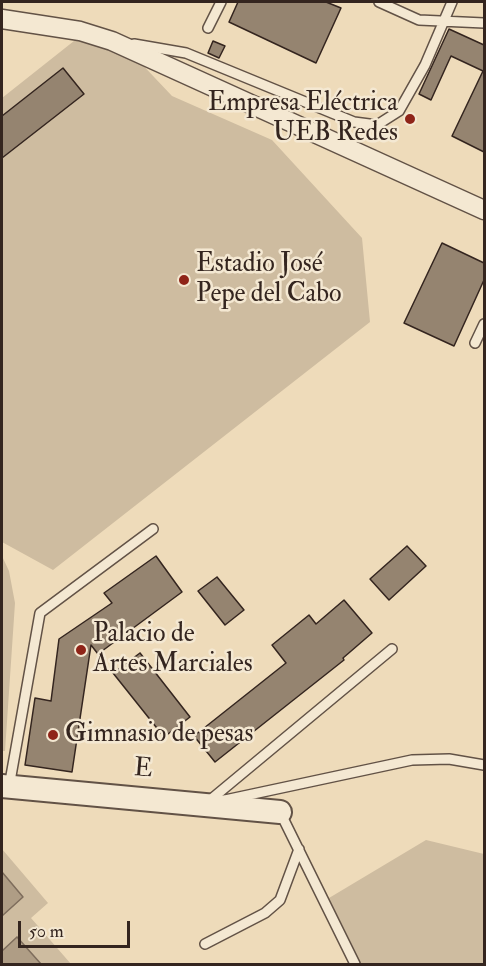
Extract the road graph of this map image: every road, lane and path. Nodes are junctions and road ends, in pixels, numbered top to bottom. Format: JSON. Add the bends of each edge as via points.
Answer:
{"nodes":[{"id":1,"x":221,"y":2,"type":"edge"},
{"id":2,"x":379,"y":2,"type":"edge"},
{"id":3,"x":452,"y":2,"type":"edge"},
{"id":4,"x":2,"y":19,"type":"edge"},
{"id":5,"x":444,"y":20,"type":"junction"},
{"id":6,"x":484,"y":22,"type":"edge"},
{"id":7,"x":208,"y":28,"type":"dead end"},
{"id":8,"x":112,"y":41,"type":"junction"},
{"id":9,"x":484,"y":210,"type":"edge"},
{"id":10,"x":484,"y":324,"type":"edge"},
{"id":11,"x":475,"y":343,"type":"dead end"},
{"id":12,"x":153,"y":529,"type":"dead end"},
{"id":13,"x":392,"y":649,"type":"dead end"},
{"id":14,"x":484,"y":765,"type":"edge"},
{"id":15,"x":5,"y":787,"type":"edge"},
{"id":16,"x":205,"y":805,"type":"junction"},
{"id":17,"x":280,"y":812,"type":"joint"},
{"id":18,"x":299,"y":849,"type":"junction"},
{"id":19,"x":205,"y":944,"type":"dead end"},
{"id":20,"x":355,"y":964,"type":"edge"}],
"edges":[{"from":1,"to":7,"type":"lane"},
{"from":2,"to":5,"type":"lane","via":[[418,20]]},
{"from":3,"to":5,"type":"lane"},
{"from":4,"to":8,"type":"street","via":[[80,31]]},
{"from":5,"to":6,"type":"lane"},
{"from":5,"to":8,"type":"lane","via":[[399,111],[377,125],[354,122],[186,52]]},
{"from":8,"to":9,"type":"street"},
{"from":10,"to":11,"type":"lane"},
{"from":12,"to":15,"type":"lane","via":[[40,613]]},
{"from":13,"to":16,"type":"lane"},
{"from":14,"to":16,"type":"lane","via":[[449,759],[412,760]]},
{"from":15,"to":16,"type":"street","name":"E"},
{"from":16,"to":17,"type":"street","name":"E"},
{"from":17,"to":18,"type":"lane"},
{"from":18,"to":19,"type":"lane","via":[[280,900],[265,913]]},
{"from":18,"to":20,"type":"lane"}]}
